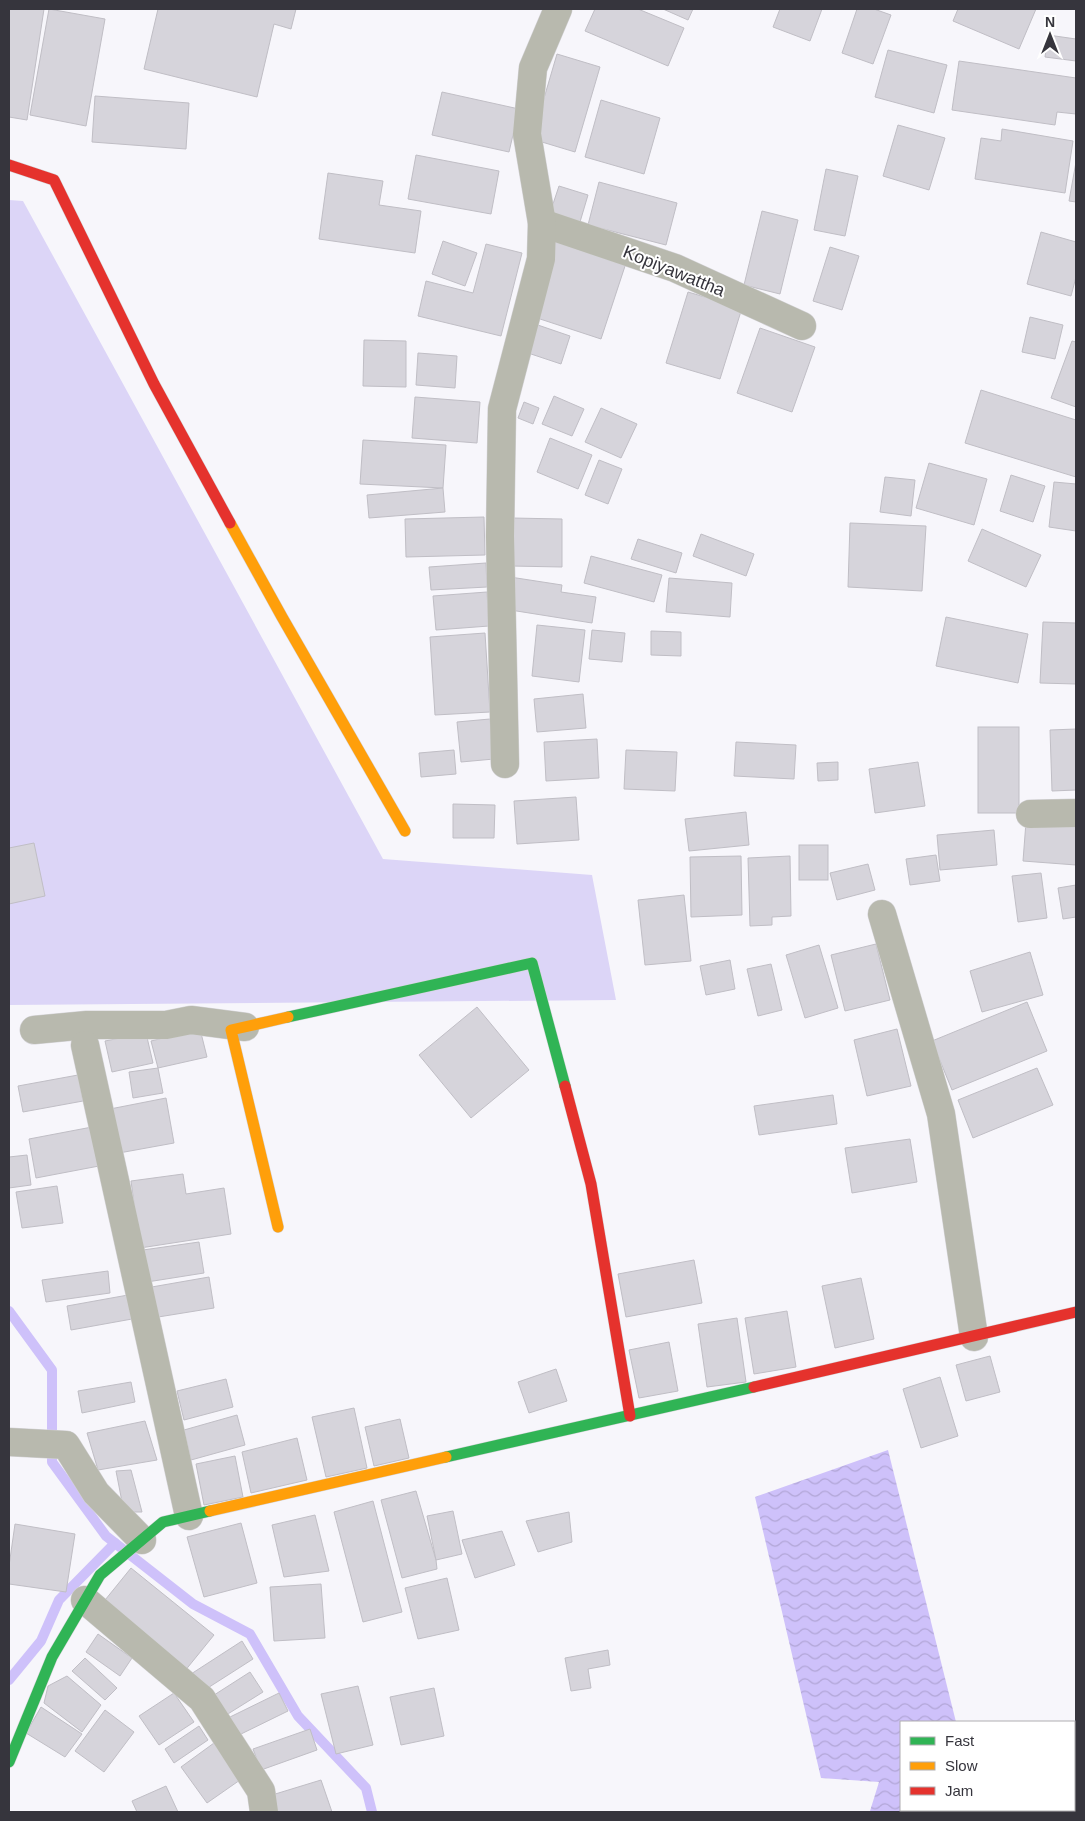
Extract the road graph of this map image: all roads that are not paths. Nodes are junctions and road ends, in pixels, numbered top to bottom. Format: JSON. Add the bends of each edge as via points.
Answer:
{"nodes":[{"id":1,"x":558,"y":9,"type":"edge"},
{"id":2,"x":9,"y":165,"type":"edge"},
{"id":3,"x":542,"y":223,"type":"junction"},
{"id":4,"x":802,"y":326,"type":"dead end"},
{"id":5,"x":505,"y":764,"type":"dead end"},
{"id":6,"x":1076,"y":813,"type":"edge"},
{"id":7,"x":1030,"y":814,"type":"dead end"},
{"id":8,"x":405,"y":831,"type":"dead end"},
{"id":9,"x":882,"y":914,"type":"dead end"},
{"id":10,"x":245,"y":1027,"type":"junction"},
{"id":11,"x":34,"y":1030,"type":"dead end"},
{"id":12,"x":85,"y":1046,"type":"dead end"},
{"id":13,"x":278,"y":1227,"type":"dead end"},
{"id":14,"x":1076,"y":1312,"type":"edge"},
{"id":15,"x":974,"y":1337,"type":"junction"},
{"id":16,"x":630,"y":1416,"type":"junction"},
{"id":17,"x":19,"y":1443,"type":"edge"},
{"id":18,"x":189,"y":1516,"type":"junction"},
{"id":19,"x":141,"y":1541,"type":"junction"},
{"id":20,"x":85,"y":1600,"type":"junction"},
{"id":21,"x":11,"y":1751,"type":"edge"},
{"id":22,"x":264,"y":1812,"type":"edge"}],
"edges":[{"from":1,"to":3,"type":"street","via":[[533,68],[527,134]]},
{"from":2,"to":8,"type":"street","via":[[54,180],[154,384]]},
{"from":3,"to":4,"type":"street","name":"Kopiyawattha","via":[[675,268]]},
{"from":3,"to":5,"type":"street","via":[[541,259],[502,409],[500,536]]},
{"from":6,"to":7,"type":"street"},
{"from":9,"to":15,"type":"street","via":[[941,1114]]},
{"from":10,"to":11,"type":"street","via":[[191,1020],[166,1025],[87,1025]]},
{"from":10,"to":13,"type":"street","via":[[231,1030]]},
{"from":10,"to":16,"type":"street","via":[[532,962],[591,1184]]},
{"from":12,"to":18,"type":"street"},
{"from":14,"to":15,"type":"street"},
{"from":15,"to":16,"type":"street"},
{"from":16,"to":18,"type":"street"},
{"from":17,"to":19,"type":"street","via":[[66,1445],[96,1493]]},
{"from":18,"to":19,"type":"street","via":[[163,1522]]},
{"from":19,"to":20,"type":"street","via":[[100,1575]]},
{"from":20,"to":21,"type":"street","via":[[52,1657]]},
{"from":20,"to":22,"type":"street","via":[[202,1699],[261,1791]]}]}
